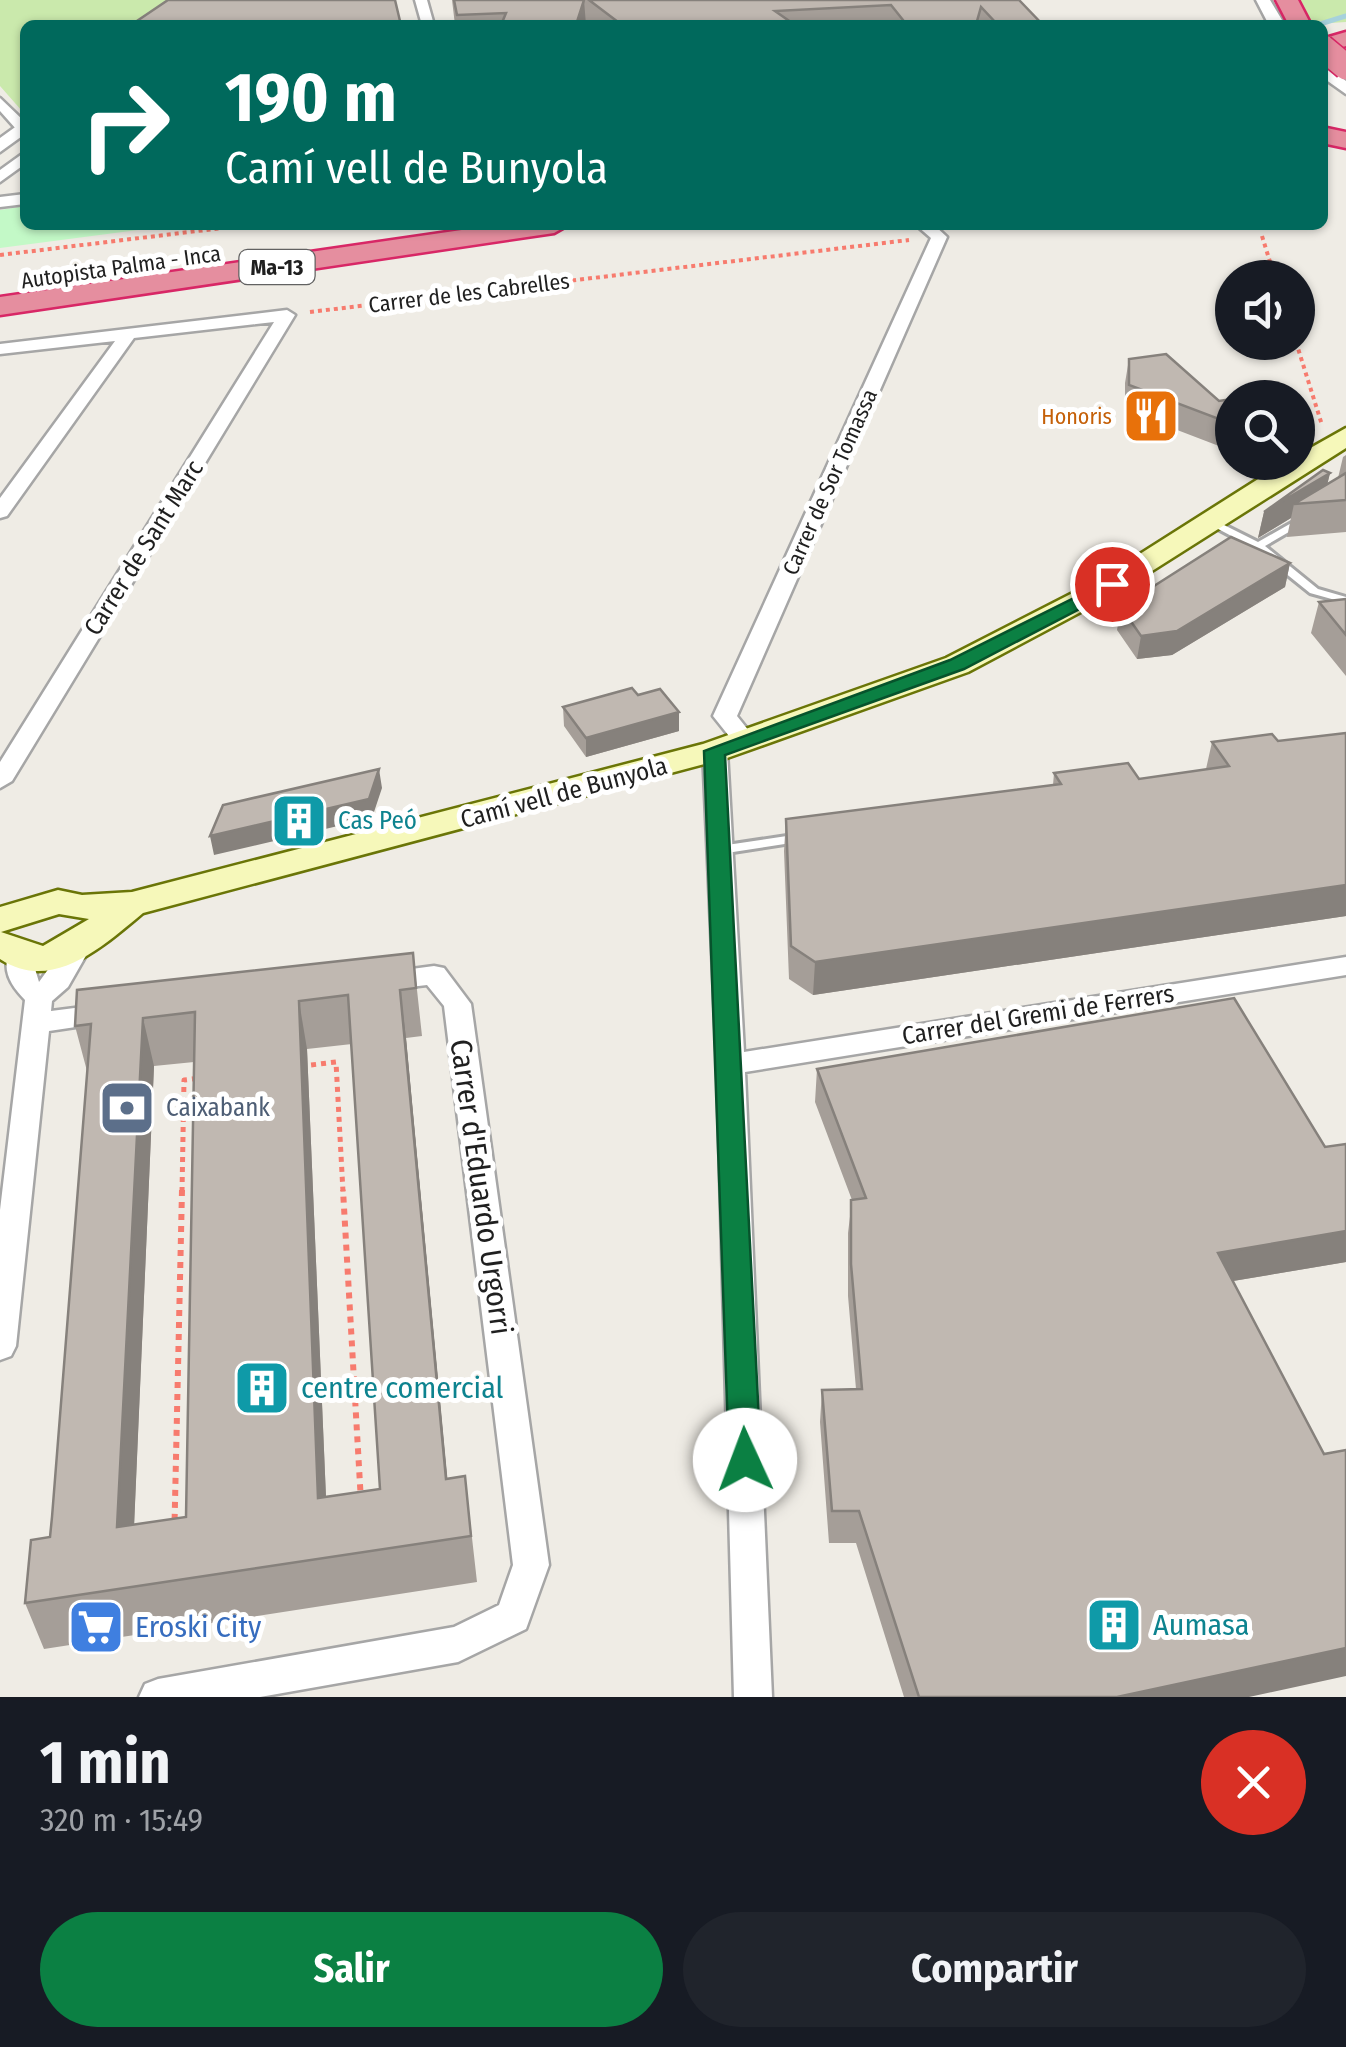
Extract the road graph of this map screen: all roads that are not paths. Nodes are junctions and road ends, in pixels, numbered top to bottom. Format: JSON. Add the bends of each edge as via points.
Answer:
{"nodes":[{"id":1,"x":1263,"y":0,"type":"edge"},
{"id":2,"x":1286,"y":17,"type":"edge"},
{"id":3,"x":0,"y":102,"type":"edge"},
{"id":4,"x":20,"y":122,"type":"edge"},
{"id":5,"x":20,"y":130,"type":"edge"},
{"id":6,"x":0,"y":147,"type":"edge"},
{"id":7,"x":20,"y":160,"type":"edge"},
{"id":8,"x":0,"y":178,"type":"edge"},
{"id":9,"x":384,"y":230,"type":"edge"},
{"id":10,"x":520,"y":230,"type":"edge"},
{"id":11,"x":931,"y":231,"type":"edge"},
{"id":12,"x":0,"y":284,"type":"edge"},
{"id":13,"x":0,"y":306,"type":"edge"},
{"id":14,"x":126,"y":337,"type":"junction"},
{"id":15,"x":0,"y":350,"type":"edge"},
{"id":16,"x":1338,"y":441,"type":"edge"},
{"id":17,"x":0,"y":512,"type":"edge"},
{"id":18,"x":1307,"y":517,"type":"edge"},
{"id":19,"x":1212,"y":523,"type":"junction"},
{"id":20,"x":1258,"y":546,"type":"junction"},
{"id":21,"x":1346,"y":600,"type":"edge"},
{"id":22,"x":730,"y":746,"type":"junction"},
{"id":23,"x":0,"y":781,"type":"edge"},
{"id":24,"x":819,"y":836,"type":"edge"},
{"id":25,"x":720,"y":850,"type":"junction"},
{"id":26,"x":83,"y":929,"type":"junction"},
{"id":27,"x":9,"y":936,"type":"edge"},
{"id":28,"x":1346,"y":966,"type":"edge"},
{"id":29,"x":358,"y":984,"type":"edge"},
{"id":30,"x":38,"y":1010,"type":"junction"},
{"id":31,"x":131,"y":1011,"type":"edge"},
{"id":32,"x":731,"y":1064,"type":"junction"},
{"id":33,"x":0,"y":1346,"type":"edge"},
{"id":34,"x":158,"y":1697,"type":"edge"},
{"id":35,"x":754,"y":1697,"type":"edge"}],
"edges":[{"from":1,"to":2,"type":"street"},
{"from":3,"to":4,"type":"street"},
{"from":5,"to":6,"type":"street"},
{"from":7,"to":8,"type":"street"},
{"from":9,"to":12,"type":"highway","name":"Autopista Palma - Inca","number":"Ma-13"},
{"from":10,"to":13,"type":"highway","name":"Autopista Palma - Inca","number":"Ma-13"},
{"from":11,"to":22,"type":"street","name":"Carrer de Sor Tomassa","via":[[726,716]]},
{"from":14,"to":15,"type":"street"},
{"from":14,"to":17,"type":"street"},
{"from":14,"to":23,"type":"street","name":"Carrer de Sant Marc","via":[[287,315]]},
{"from":16,"to":19,"type":"main road","name":"Camí vell de Bunyola","via":[[1297,478]]},
{"from":18,"to":20,"type":"lane"},
{"from":19,"to":20,"type":"lane"},
{"from":19,"to":22,"type":"main road","name":"Camí vell de Bunyola","via":[[957,664]]},
{"from":20,"to":21,"type":"lane","via":[[1314,591]]},
{"from":22,"to":25,"type":"street"},
{"from":22,"to":26,"type":"main road","name":"Camí vell de Bunyola","via":[[132,904]]},
{"from":24,"to":25,"type":"lane"},
{"from":25,"to":32,"type":"street"},
{"from":26,"to":27,"type":"main road","via":[[43,959]]},
{"from":26,"to":27,"type":"main road","via":[[58,902]]},
{"from":26,"to":30,"type":"street"},
{"from":27,"to":30,"type":"street"},
{"from":28,"to":32,"type":"street","name":"Carrer del Gremi de Ferrers"},
{"from":29,"to":34,"type":"street","name":"Carrer d'Eduardo Urgorri","via":[[434,975],[457,1004],[531,1564],[513,1617],[458,1644]]},
{"from":30,"to":31,"type":"street"},
{"from":30,"to":33,"type":"street"},
{"from":32,"to":35,"type":"street"}]}
